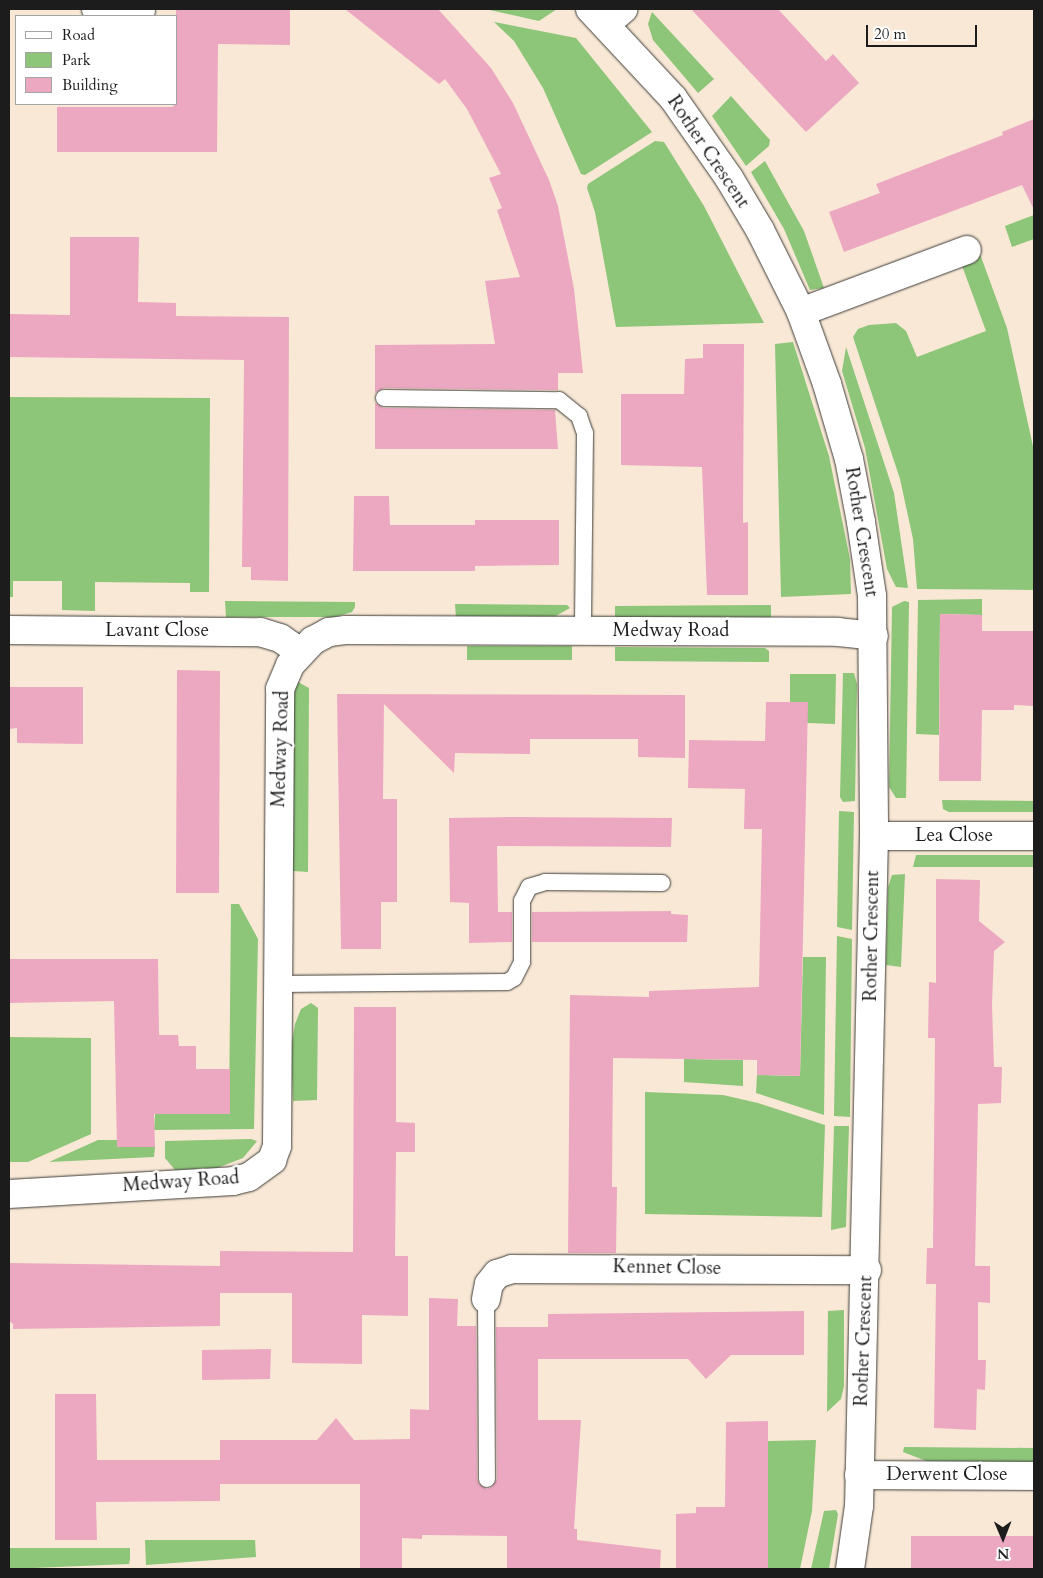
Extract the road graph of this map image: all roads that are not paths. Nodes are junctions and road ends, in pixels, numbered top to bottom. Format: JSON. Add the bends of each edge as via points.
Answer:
{"nodes":[{"id":1,"x":96,"y":9,"type":"edge"},
{"id":2,"x":142,"y":10,"type":"dead end"},
{"id":3,"x":607,"y":14,"type":"edge"},
{"id":4,"x":968,"y":250,"type":"dead end"},
{"id":5,"x":801,"y":312,"type":"junction"},
{"id":6,"x":384,"y":398,"type":"dead end"},
{"id":7,"x":9,"y":630,"type":"edge"},
{"id":8,"x":583,"y":631,"type":"junction"},
{"id":9,"x":874,"y":636,"type":"junction"},
{"id":10,"x":300,"y":652,"type":"junction"},
{"id":11,"x":874,"y":836,"type":"junction"},
{"id":12,"x":1034,"y":836,"type":"edge"},
{"id":13,"x":662,"y":883,"type":"dead end"},
{"id":14,"x":277,"y":984,"type":"junction"},
{"id":15,"x":9,"y":1194,"type":"edge"},
{"id":16,"x":867,"y":1270,"type":"junction"},
{"id":17,"x":486,"y":1299,"type":"joint"},
{"id":18,"x":860,"y":1476,"type":"junction"},
{"id":19,"x":1034,"y":1476,"type":"edge"},
{"id":20,"x":487,"y":1479,"type":"dead end"},
{"id":21,"x":850,"y":1569,"type":"edge"}],
"edges":[{"from":1,"to":2,"type":"street"},
{"from":3,"to":5,"type":"street","name":"Rother Crescent","via":[[702,137],[760,230]]},
{"from":4,"to":5,"type":"street"},
{"from":5,"to":9,"type":"street","name":"Rother Crescent","via":[[849,459],[872,596]]},
{"from":6,"to":8,"type":"lane","via":[[559,400],[579,416],[585,433]]},
{"from":7,"to":10,"type":"street","name":"Lavant Close","via":[[260,632],[280,638]]},
{"from":8,"to":9,"type":"street","name":"Medway Road","via":[[838,632]]},
{"from":8,"to":10,"type":"street","name":"Medway Road","via":[[345,630],[329,632]]},
{"from":9,"to":11,"type":"street","name":"Rother Crescent"},
{"from":10,"to":14,"type":"street","name":"Medway Road","via":[[290,665],[280,689]]},
{"from":11,"to":12,"type":"street","name":"Lea Close"},
{"from":11,"to":16,"type":"street","name":"Rother Crescent"},
{"from":13,"to":14,"type":"lane","via":[[545,882],[529,887],[522,901],[522,962],[514,978],[507,982]]},
{"from":14,"to":15,"type":"street","name":"Medway Road","via":[[277,1146],[272,1160],[261,1170],[233,1181]]},
{"from":16,"to":17,"type":"street","name":"Kennet Close","via":[[512,1268],[497,1274],[488,1284]]},
{"from":16,"to":18,"type":"street","name":"Rother Crescent"},
{"from":17,"to":20,"type":"lane"},
{"from":18,"to":19,"type":"street","name":"Derwent Close"},
{"from":18,"to":21,"type":"street","name":"Rother Crescent"}]}
